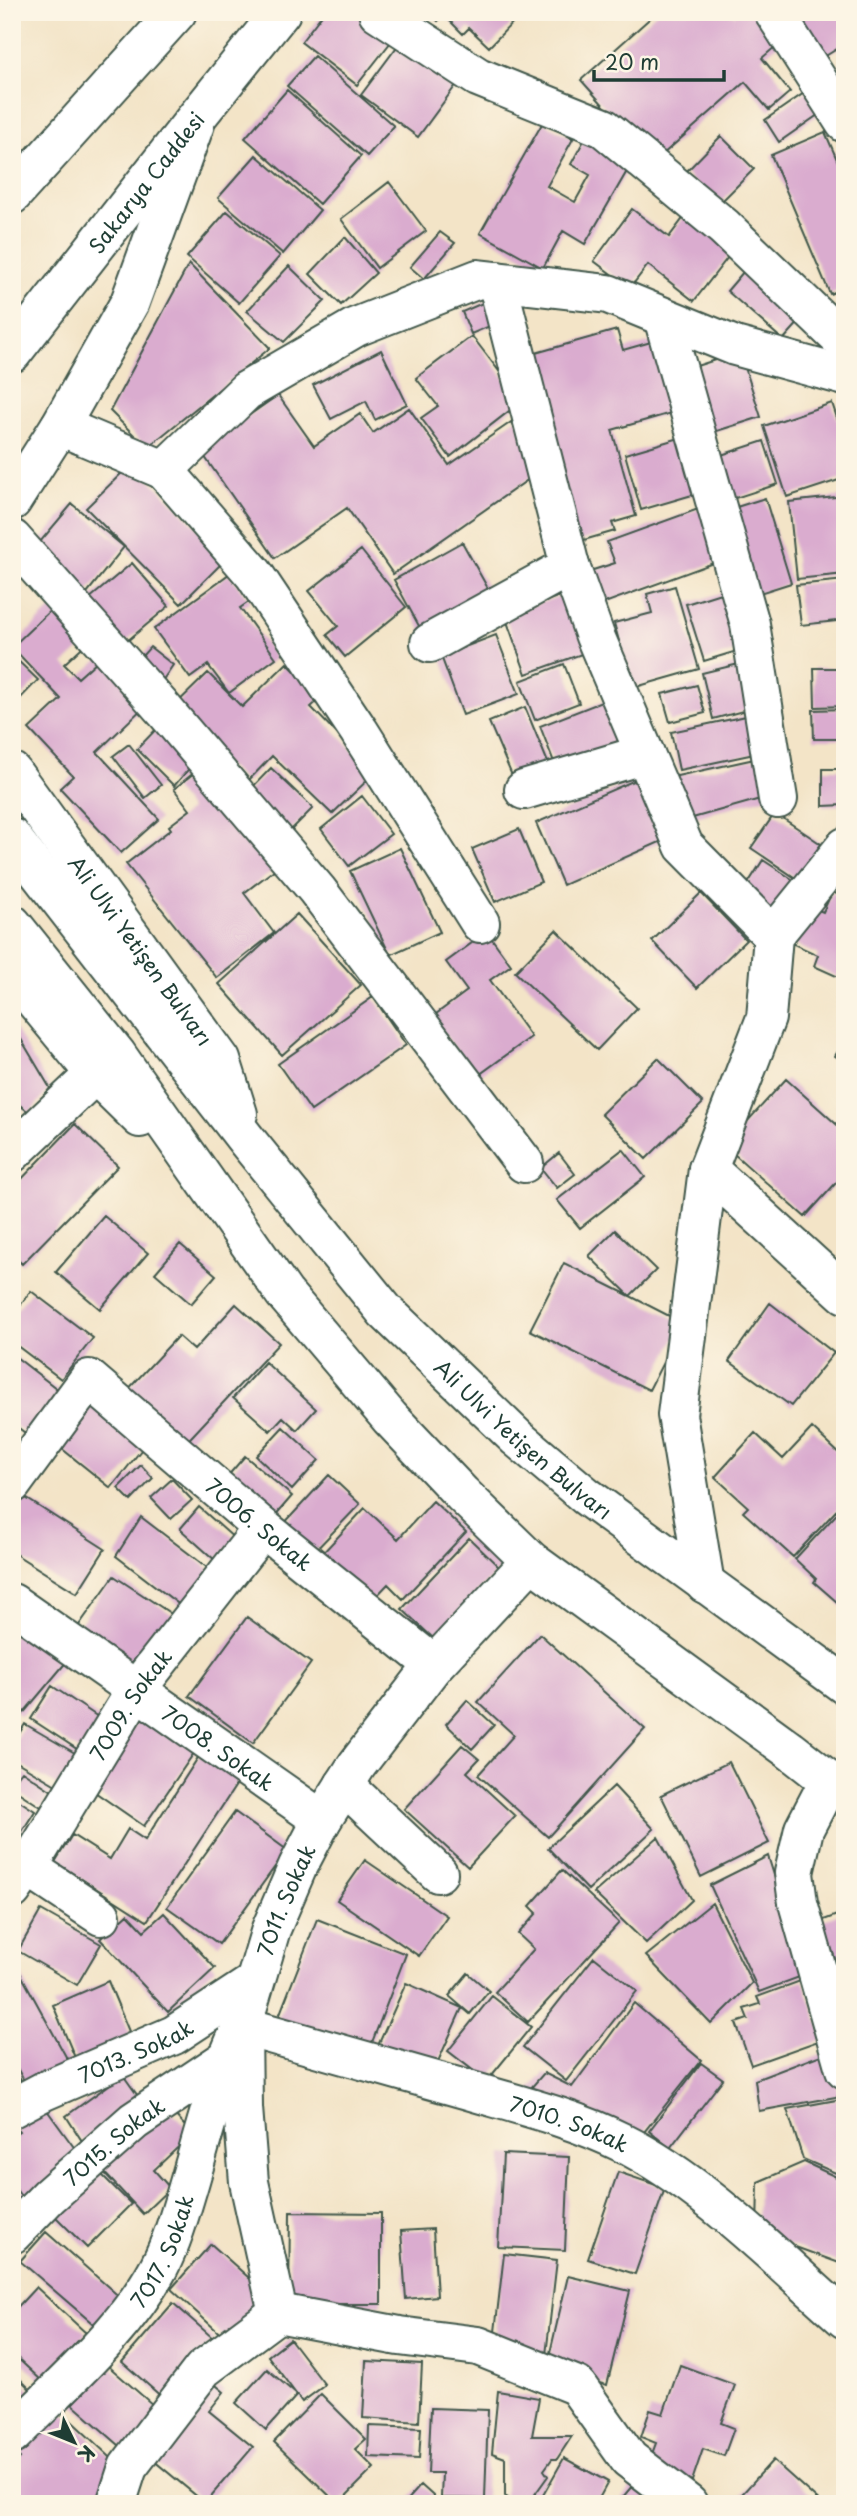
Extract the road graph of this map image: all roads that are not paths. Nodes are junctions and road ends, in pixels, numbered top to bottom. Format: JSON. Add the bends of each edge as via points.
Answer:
{"nodes":[{"id":1,"x":177,"y":12,"type":"edge"},
{"id":2,"x":281,"y":12,"type":"edge"},
{"id":3,"x":378,"y":12,"type":"edge"},
{"id":4,"x":774,"y":12,"type":"edge"},
{"id":5,"x":198,"y":114,"type":"junction"},
{"id":6,"x":845,"y":123,"type":"edge"},
{"id":7,"x":12,"y":195,"type":"edge"},
{"id":8,"x":497,"y":281,"type":"junction"},
{"id":9,"x":663,"y":317,"type":"junction"},
{"id":10,"x":845,"y":343,"type":"edge"},
{"id":11,"x":12,"y":353,"type":"edge"},
{"id":12,"x":845,"y":376,"type":"edge"},
{"id":13,"x":60,"y":425,"type":"junction"},
{"id":14,"x":164,"y":470,"type":"junction"},
{"id":15,"x":12,"y":502,"type":"edge"},
{"id":16,"x":12,"y":539,"type":"edge"},
{"id":17,"x":570,"y":566,"type":"junction"},
{"id":18,"x":430,"y":643,"type":"dead end"},
{"id":19,"x":645,"y":754,"type":"junction"},
{"id":20,"x":12,"y":772,"type":"edge"},
{"id":21,"x":524,"y":790,"type":"dead end"},
{"id":22,"x":778,"y":799,"type":"dead end"},
{"id":23,"x":12,"y":838,"type":"edge"},
{"id":24,"x":845,"y":847,"type":"edge"},
{"id":25,"x":480,"y":923,"type":"dead end"},
{"id":26,"x":12,"y":924,"type":"edge"},
{"id":27,"x":773,"y":936,"type":"junction"},
{"id":28,"x":12,"y":973,"type":"edge"},
{"id":29,"x":94,"y":1074,"type":"junction"},
{"id":30,"x":21,"y":1129,"type":"edge"},
{"id":31,"x":248,"y":1142,"type":"junction"},
{"id":32,"x":524,"y":1163,"type":"dead end"},
{"id":33,"x":708,"y":1168,"type":"junction"},
{"id":34,"x":208,"y":1183,"type":"junction"},
{"id":35,"x":845,"y":1294,"type":"edge"},
{"id":36,"x":12,"y":1484,"type":"edge"},
{"id":37,"x":263,"y":1528,"type":"junction"},
{"id":38,"x":531,"y":1561,"type":"junction"},
{"id":39,"x":705,"y":1584,"type":"junction"},
{"id":40,"x":12,"y":1603,"type":"edge"},
{"id":41,"x":434,"y":1665,"type":"junction"},
{"id":42,"x":845,"y":1685,"type":"edge"},
{"id":43,"x":136,"y":1689,"type":"junction"},
{"id":44,"x":344,"y":1786,"type":"junction"},
{"id":45,"x":837,"y":1787,"type":"edge"},
{"id":46,"x":322,"y":1820,"type":"junction"},
{"id":47,"x":18,"y":1872,"type":"edge"},
{"id":48,"x":438,"y":1872,"type":"dead end"},
{"id":49,"x":102,"y":1916,"type":"dead end"},
{"id":50,"x":253,"y":1983,"type":"junction"},
{"id":51,"x":242,"y":2026,"type":"junction"},
{"id":52,"x":225,"y":2060,"type":"junction"},
{"id":53,"x":845,"y":2069,"type":"edge"},
{"id":54,"x":12,"y":2108,"type":"edge"},
{"id":55,"x":12,"y":2234,"type":"edge"},
{"id":56,"x":278,"y":2313,"type":"junction"},
{"id":57,"x":845,"y":2319,"type":"edge"},
{"id":58,"x":12,"y":2435,"type":"edge"},
{"id":59,"x":116,"y":2504,"type":"edge"},
{"id":60,"x":688,"y":2504,"type":"edge"}],
"edges":[{"from":1,"to":7,"type":"street"},
{"from":2,"to":5,"type":"street","name":"Sakarya Caddesi"},
{"from":3,"to":10,"type":"street","via":[[495,86],[604,128],[724,226]]},
{"from":4,"to":6,"type":"street"},
{"from":5,"to":11,"type":"street","name":"Sakarya Caddesi"},
{"from":5,"to":13,"type":"street","via":[[130,302]]},
{"from":8,"to":9,"type":"street","via":[[608,294]]},
{"from":8,"to":14,"type":"street","via":[[478,279],[356,327],[246,391]]},
{"from":8,"to":17,"type":"street"},
{"from":9,"to":12,"type":"street","via":[[736,346]]},
{"from":9,"to":22,"type":"street","via":[[750,624]]},
{"from":13,"to":14,"type":"street"},
{"from":13,"to":15,"type":"street"},
{"from":14,"to":25,"type":"street","via":[[254,574]]},
{"from":16,"to":32,"type":"street","via":[[317,890]]},
{"from":17,"to":18,"type":"street"},
{"from":17,"to":19,"type":"street"},
{"from":19,"to":21,"type":"street"},
{"from":19,"to":27,"type":"street","via":[[684,846]]},
{"from":20,"to":31,"type":"street","name":"Ali Ulvi Yetişen Bulvarı","via":[[221,1060]]},
{"from":23,"to":31,"type":"street","name":"Ali Ulvi Yetişen Bulvarı"},
{"from":24,"to":27,"type":"street"},
{"from":26,"to":34,"type":"street","via":[[117,1055]]},
{"from":27,"to":33,"type":"street","via":[[766,1018]]},
{"from":28,"to":29,"type":"street"},
{"from":29,"to":30,"type":"street"},
{"from":29,"to":34,"type":"street"},
{"from":31,"to":39,"type":"street","name":"Ali Ulvi Yetişen Bulvarı","via":[[385,1311],[508,1430],[586,1496]]},
{"from":33,"to":35,"type":"street"},
{"from":33,"to":39,"type":"street","via":[[677,1415]]},
{"from":34,"to":38,"type":"street","via":[[284,1293],[364,1387],[453,1485]]},
{"from":36,"to":37,"type":"street","name":"7006. Sokak","via":[[89,1379]]},
{"from":37,"to":41,"type":"street","name":"7006. Sokak"},
{"from":37,"to":43,"type":"street","name":"7009. Sokak"},
{"from":38,"to":41,"type":"street","name":"7011. Sokak"},
{"from":38,"to":45,"type":"street"},
{"from":39,"to":42,"type":"street","name":"Ali Ulvi Yetişen Bulvarı"},
{"from":40,"to":43,"type":"street","name":"7008. Sokak"},
{"from":41,"to":44,"type":"street","name":"7011. Sokak"},
{"from":43,"to":46,"type":"street","name":"7008. Sokak"},
{"from":43,"to":47,"type":"street","name":"7009. Sokak"},
{"from":44,"to":46,"type":"street","name":"7011. Sokak"},
{"from":44,"to":48,"type":"street"},
{"from":45,"to":53,"type":"street","via":[[804,1829],[794,1873],[798,1903]]},
{"from":46,"to":50,"type":"street","name":"7011. Sokak","via":[[271,1929]]},
{"from":47,"to":49,"type":"street"},
{"from":50,"to":51,"type":"street","name":"7011. Sokak"},
{"from":50,"to":54,"type":"street","name":"7013. Sokak","via":[[174,2035]]},
{"from":51,"to":52,"type":"street","name":"7017. Sokak"},
{"from":51,"to":56,"type":"street","name":"7011. Sokak","via":[[248,2182]]},
{"from":51,"to":57,"type":"street","name":"7010. Sokak","via":[[526,2107],[621,2142],[700,2192]]},
{"from":52,"to":55,"type":"street","name":"7015. Sokak","via":[[134,2121]]},
{"from":52,"to":58,"type":"street","name":"7017. Sokak","via":[[175,2231],[160,2266],[141,2297],[101,2344]]},
{"from":56,"to":59,"type":"street","via":[[203,2369],[128,2466]]},
{"from":56,"to":60,"type":"street","via":[[478,2346],[577,2386],[629,2459]]}]}
